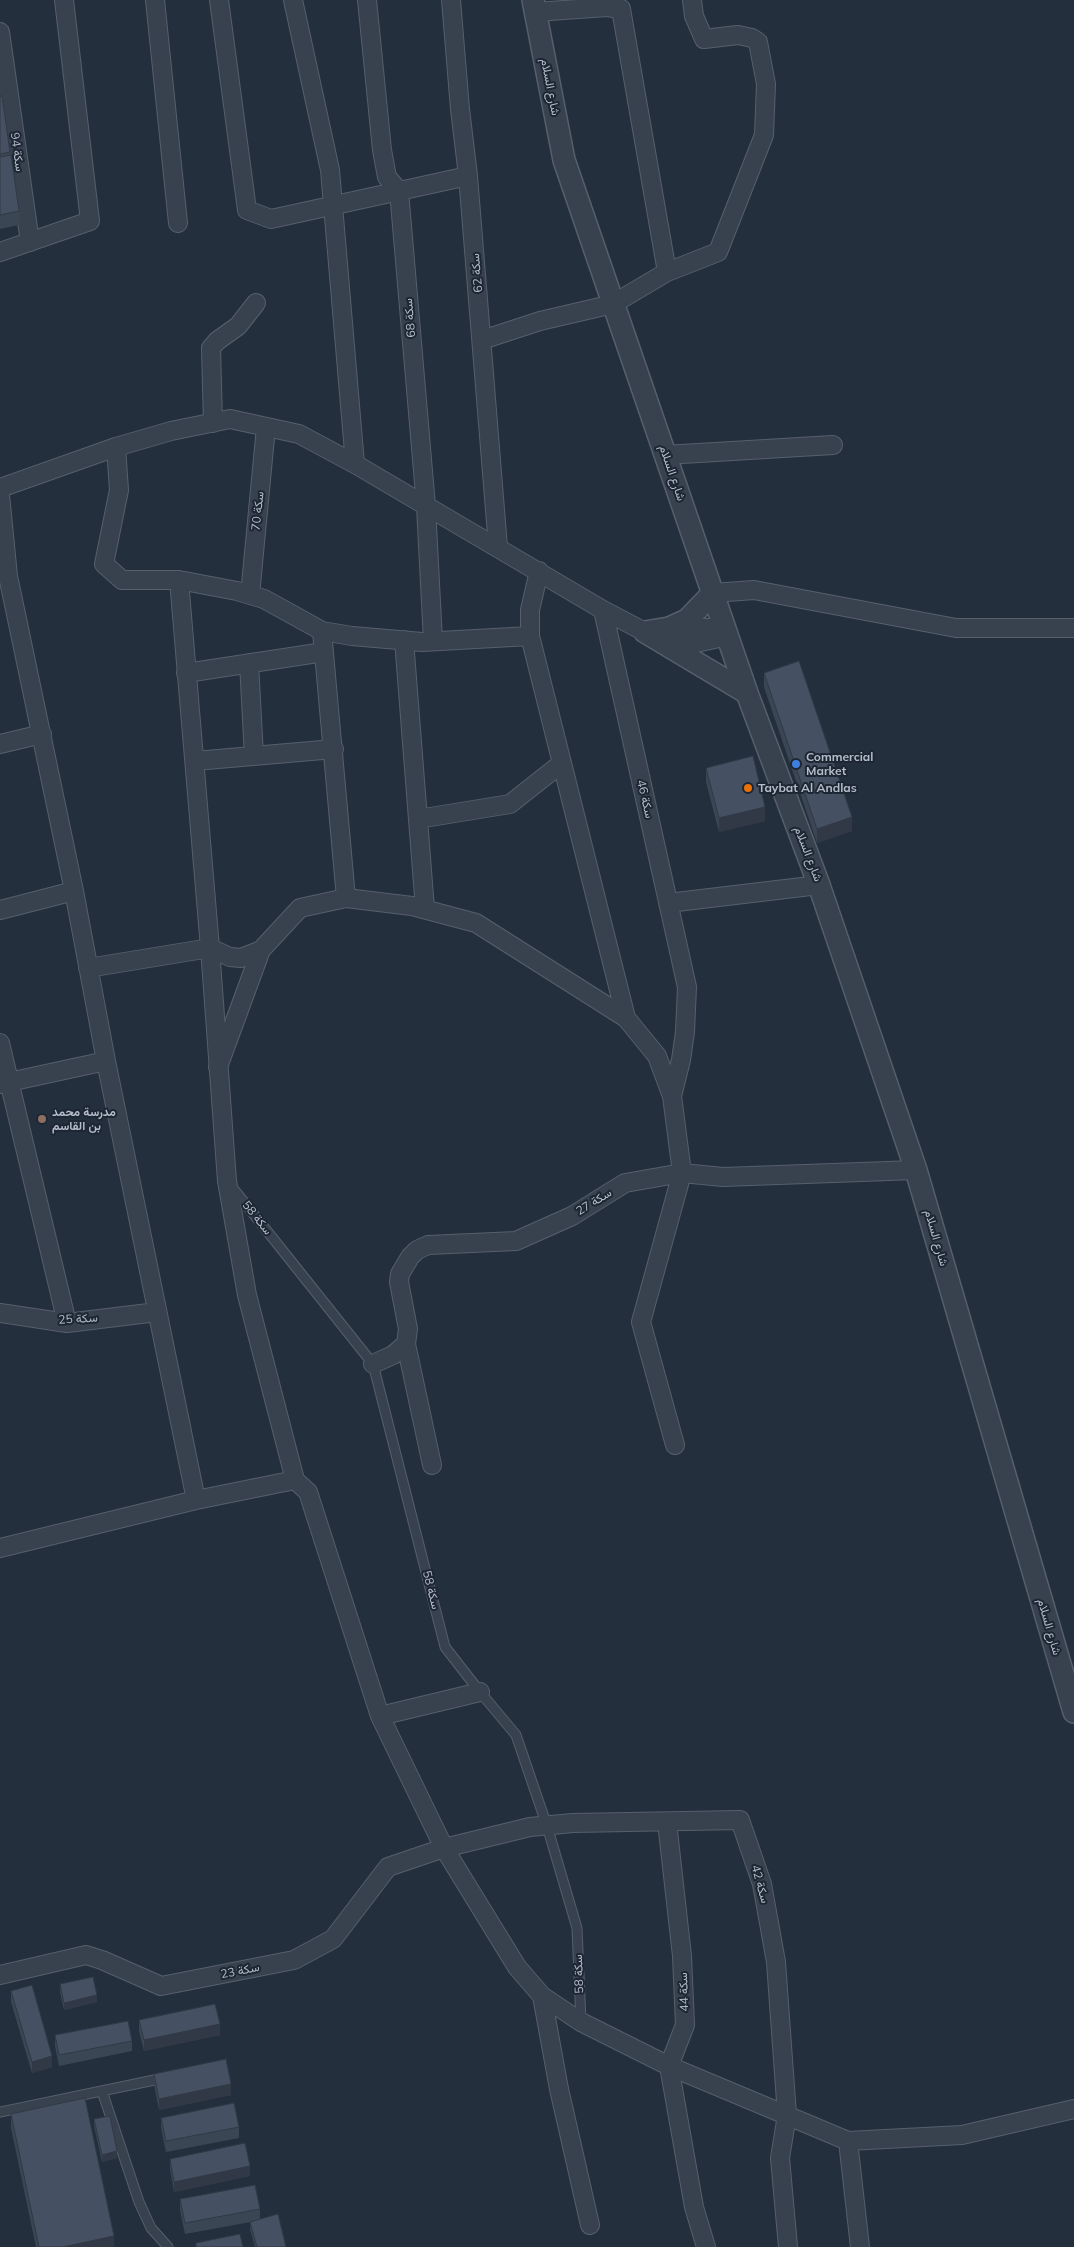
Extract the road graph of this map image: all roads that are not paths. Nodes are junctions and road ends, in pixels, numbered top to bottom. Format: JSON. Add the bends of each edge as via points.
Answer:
{"nodes":[{"id":1,"x":64,"y":0,"type":"edge"},
{"id":2,"x":155,"y":0,"type":"edge"},
{"id":3,"x":219,"y":0,"type":"edge"},
{"id":4,"x":293,"y":0,"type":"edge"},
{"id":5,"x":367,"y":0,"type":"edge"},
{"id":6,"x":451,"y":0,"type":"edge"},
{"id":7,"x":692,"y":0,"type":"edge"},
{"id":8,"x":534,"y":6,"type":"edge"},
{"id":9,"x":0,"y":32,"type":"edge"},
{"id":10,"x":468,"y":176,"type":"junction"},
{"id":11,"x":399,"y":191,"type":"junction"},
{"id":12,"x":333,"y":206,"type":"junction"},
{"id":13,"x":178,"y":222,"type":"dead end"},
{"id":14,"x":30,"y":242,"type":"junction"},
{"id":15,"x":0,"y":252,"type":"edge"},
{"id":16,"x":667,"y":272,"type":"junction"},
{"id":17,"x":256,"y":303,"type":"dead end"},
{"id":18,"x":613,"y":304,"type":"junction"},
{"id":19,"x":482,"y":340,"type":"junction"},
{"id":20,"x":213,"y":423,"type":"junction"},
{"id":21,"x":266,"y":427,"type":"junction"},
{"id":22,"x":833,"y":446,"type":"dead end"},
{"id":23,"x":116,"y":447,"type":"junction"},
{"id":24,"x":666,"y":455,"type":"junction"},
{"id":25,"x":355,"y":464,"type":"junction"},
{"id":26,"x":0,"y":488,"type":"edge"},
{"id":27,"x":0,"y":495,"type":"edge"},
{"id":28,"x":426,"y":506,"type":"junction"},
{"id":29,"x":498,"y":547,"type":"junction"},
{"id":30,"x":539,"y":571,"type":"junction"},
{"id":31,"x":4,"y":577,"type":"edge"},
{"id":32,"x":179,"y":580,"type":"junction"},
{"id":33,"x":713,"y":593,"type":"junction"},
{"id":34,"x":250,"y":595,"type":"junction"},
{"id":35,"x":603,"y":610,"type":"junction"},
{"id":36,"x":669,"y":628,"type":"junction"},
{"id":37,"x":1074,"y":628,"type":"edge"},
{"id":38,"x":322,"y":631,"type":"junction"},
{"id":39,"x":645,"y":632,"type":"junction"},
{"id":40,"x":530,"y":636,"type":"junction"},
{"id":41,"x":728,"y":636,"type":"junction"},
{"id":42,"x":404,"y":640,"type":"junction"},
{"id":43,"x":433,"y":641,"type":"junction"},
{"id":44,"x":324,"y":652,"type":"junction"},
{"id":45,"x":249,"y":663,"type":"junction"},
{"id":46,"x":186,"y":673,"type":"junction"},
{"id":47,"x":747,"y":693,"type":"junction"},
{"id":48,"x":42,"y":734,"type":"junction"},
{"id":49,"x":0,"y":744,"type":"edge"},
{"id":50,"x":334,"y":749,"type":"junction"},
{"id":51,"x":254,"y":756,"type":"junction"},
{"id":52,"x":195,"y":761,"type":"junction"},
{"id":53,"x":562,"y":763,"type":"junction"},
{"id":54,"x":418,"y":819,"type":"junction"},
{"id":55,"x":819,"y":885,"type":"junction"},
{"id":56,"x":74,"y":891,"type":"junction"},
{"id":57,"x":346,"y":898,"type":"junction"},
{"id":58,"x":668,"y":903,"type":"junction"},
{"id":59,"x":425,"y":909,"type":"junction"},
{"id":60,"x":0,"y":910,"type":"edge"},
{"id":61,"x":210,"y":948,"type":"junction"},
{"id":62,"x":261,"y":950,"type":"junction"},
{"id":63,"x":88,"y":968,"type":"junction"},
{"id":64,"x":626,"y":1018,"type":"junction"},
{"id":65,"x":0,"y":1043,"type":"edge"},
{"id":66,"x":106,"y":1061,"type":"junction"},
{"id":67,"x":218,"y":1067,"type":"junction"},
{"id":68,"x":5,"y":1083,"type":"edge"},
{"id":69,"x":672,"y":1096,"type":"junction"},
{"id":70,"x":916,"y":1170,"type":"junction"},
{"id":71,"x":682,"y":1173,"type":"junction"},
{"id":72,"x":227,"y":1181,"type":"junction"},
{"id":73,"x":157,"y":1312,"type":"junction"},
{"id":74,"x":0,"y":1313,"type":"edge"},
{"id":75,"x":67,"y":1323,"type":"junction"},
{"id":76,"x":406,"y":1344,"type":"junction"},
{"id":77,"x":373,"y":1364,"type":"junction"},
{"id":78,"x":675,"y":1445,"type":"dead end"},
{"id":79,"x":432,"y":1465,"type":"dead end"},
{"id":80,"x":295,"y":1480,"type":"junction"},
{"id":81,"x":196,"y":1500,"type":"junction"},
{"id":82,"x":0,"y":1548,"type":"edge"},
{"id":83,"x":480,"y":1692,"type":"junction"},
{"id":84,"x":1074,"y":1712,"type":"edge"},
{"id":85,"x":380,"y":1716,"type":"junction"},
{"id":86,"x":668,"y":1822,"type":"junction"},
{"id":87,"x":547,"y":1826,"type":"junction"},
{"id":88,"x":444,"y":1848,"type":"junction"},
{"id":89,"x":0,"y":1975,"type":"edge"},
{"id":90,"x":542,"y":1996,"type":"junction"},
{"id":91,"x":582,"y":2022,"type":"junction"},
{"id":92,"x":669,"y":2066,"type":"junction"},
{"id":93,"x":169,"y":2077,"type":"edge"},
{"id":94,"x":102,"y":2091,"type":"junction"},
{"id":95,"x":1074,"y":2108,"type":"edge"},
{"id":96,"x":0,"y":2112,"type":"edge"},
{"id":97,"x":787,"y":2115,"type":"junction"},
{"id":98,"x":848,"y":2141,"type":"junction"},
{"id":99,"x":590,"y":2225,"type":"dead end"},
{"id":100,"x":168,"y":2247,"type":"edge"},
{"id":101,"x":706,"y":2247,"type":"edge"},
{"id":102,"x":788,"y":2247,"type":"edge"},
{"id":103,"x":860,"y":2247,"type":"edge"}],
"edges":[{"from":1,"to":14,"type":"street","via":[[90,221]]},
{"from":2,"to":13,"type":"street"},
{"from":3,"to":12,"type":"street","via":[[247,210],[271,220]]},
{"from":4,"to":12,"type":"street","via":[[330,170]]},
{"from":5,"to":11,"type":"street","name":"سكة 68","via":[[382,150],[387,177]]},
{"from":6,"to":10,"type":"street","name":"سكة 62"},
{"from":7,"to":16,"type":"street","via":[[694,16],[704,39],[738,35],[758,42],[766,84],[764,135],[718,252]]},
{"from":8,"to":16,"type":"street","via":[[621,9]]},
{"from":8,"to":18,"type":"street","name":"شارع السلام","via":[[564,160]]},
{"from":9,"to":14,"type":"street","name":"سكة 94"},
{"from":10,"to":11,"type":"street"},
{"from":10,"to":19,"type":"street","name":"سكة 62"},
{"from":11,"to":12,"type":"street"},
{"from":11,"to":28,"type":"street","name":"سكة 68"},
{"from":12,"to":25,"type":"street"},
{"from":14,"to":15,"type":"street"},
{"from":16,"to":18,"type":"street"},
{"from":17,"to":20,"type":"street","via":[[238,326],[211,348]]},
{"from":18,"to":19,"type":"street","via":[[540,321]]},
{"from":18,"to":24,"type":"street","name":"شارع السلام"},
{"from":19,"to":29,"type":"street","name":"سكة 62"},
{"from":20,"to":21,"type":"street","via":[[230,419]]},
{"from":20,"to":23,"type":"street"},
{"from":21,"to":25,"type":"street","via":[[299,434]]},
{"from":21,"to":34,"type":"street","name":"سكة 70"},
{"from":22,"to":24,"type":"street"},
{"from":23,"to":26,"type":"street"},
{"from":23,"to":32,"type":"street","via":[[119,490],[104,564],[122,580]]},
{"from":24,"to":33,"type":"street","name":"شارع السلام"},
{"from":25,"to":28,"type":"street"},
{"from":27,"to":31,"type":"street"},
{"from":28,"to":29,"type":"street"},
{"from":28,"to":43,"type":"street","name":"سكة 68"},
{"from":29,"to":30,"type":"street"},
{"from":30,"to":35,"type":"street"},
{"from":30,"to":40,"type":"street","via":[[530,610]]},
{"from":31,"to":48,"type":"street"},
{"from":32,"to":34,"type":"street"},
{"from":32,"to":46,"type":"street"},
{"from":33,"to":36,"type":"street","via":[[687,620]]},
{"from":33,"to":37,"type":"street","via":[[754,590],[956,628]]},
{"from":33,"to":41,"type":"street","name":"شارع السلام"},
{"from":34,"to":38,"type":"street","via":[[264,599]]},
{"from":35,"to":39,"type":"street"},
{"from":35,"to":58,"type":"street","name":"سكة 46"},
{"from":36,"to":39,"type":"street"},
{"from":36,"to":41,"type":"street","via":[[711,628]]},
{"from":38,"to":42,"type":"street"},
{"from":38,"to":44,"type":"street"},
{"from":39,"to":41,"type":"street","via":[[674,642],[696,643]]},
{"from":39,"to":47,"type":"street"},
{"from":40,"to":43,"type":"street"},
{"from":40,"to":53,"type":"street"},
{"from":41,"to":47,"type":"street","name":"شارع السلام"},
{"from":42,"to":43,"type":"street"},
{"from":42,"to":54,"type":"street"},
{"from":44,"to":45,"type":"street"},
{"from":44,"to":50,"type":"street"},
{"from":45,"to":46,"type":"street"},
{"from":45,"to":51,"type":"street"},
{"from":46,"to":52,"type":"street"},
{"from":47,"to":55,"type":"street","name":"شارع السلام"},
{"from":48,"to":49,"type":"street"},
{"from":48,"to":56,"type":"street"},
{"from":50,"to":51,"type":"street"},
{"from":50,"to":57,"type":"street"},
{"from":51,"to":52,"type":"street"},
{"from":52,"to":61,"type":"street"},
{"from":53,"to":54,"type":"street","via":[[510,804]]},
{"from":53,"to":64,"type":"street"},
{"from":54,"to":59,"type":"street"},
{"from":55,"to":58,"type":"street"},
{"from":55,"to":70,"type":"street","name":"شارع السلام"},
{"from":56,"to":60,"type":"street"},
{"from":56,"to":63,"type":"street"},
{"from":57,"to":59,"type":"street"},
{"from":57,"to":62,"type":"street","via":[[300,908]]},
{"from":58,"to":69,"type":"street","name":"سكة 46","via":[[687,987],[684,1042]]},
{"from":59,"to":64,"type":"street","via":[[476,923]]},
{"from":61,"to":62,"type":"street","via":[[241,958]]},
{"from":61,"to":63,"type":"street"},
{"from":61,"to":67,"type":"street"},
{"from":62,"to":67,"type":"street"},
{"from":63,"to":66,"type":"street"},
{"from":64,"to":69,"type":"street","via":[[657,1056]]},
{"from":65,"to":68,"type":"street"},
{"from":66,"to":68,"type":"street"},
{"from":66,"to":73,"type":"street"},
{"from":67,"to":72,"type":"street"},
{"from":68,"to":75,"type":"street"},
{"from":69,"to":71,"type":"street"},
{"from":70,"to":71,"type":"street","name":"سكة 27","via":[[723,1177]]},
{"from":70,"to":84,"type":"street","name":"شارع السلام"},
{"from":71,"to":76,"type":"street","name":"سكة 27","via":[[625,1183],[572,1216],[516,1241],[428,1245],[417,1250],[400,1274],[399,1282],[408,1329]]},
{"from":71,"to":78,"type":"street","via":[[641,1322]]},
{"from":72,"to":77,"type":"lane","name":"سكة 58"},
{"from":72,"to":80,"type":"street","via":[[247,1295]]},
{"from":73,"to":75,"type":"street","name":"سكة 25"},
{"from":73,"to":81,"type":"street"},
{"from":74,"to":75,"type":"street","name":"سكة 25"},
{"from":76,"to":77,"type":"street","via":[[393,1355]]},
{"from":76,"to":79,"type":"street","name":"سكة 27"},
{"from":77,"to":83,"type":"lane","name":"سكة 58","via":[[445,1646]]},
{"from":80,"to":81,"type":"street"},
{"from":80,"to":85,"type":"street","via":[[308,1492]]},
{"from":81,"to":82,"type":"street"},
{"from":83,"to":85,"type":"street"},
{"from":83,"to":87,"type":"lane","name":"سكة 58","via":[[516,1735]]},
{"from":85,"to":88,"type":"street"},
{"from":86,"to":87,"type":"street","name":"سكة 42"},
{"from":86,"to":92,"type":"street","name":"سكة 44","via":[[682,1956],[685,2025]]},
{"from":86,"to":97,"type":"street","name":"سكة 42","via":[[740,1820],[762,1884],[776,1962]]},
{"from":87,"to":88,"type":"street","name":"سكة 42","via":[[530,1827]]},
{"from":87,"to":91,"type":"lane","name":"سكة 58","via":[[578,1928]]},
{"from":88,"to":89,"type":"street","name":"سكة 23","via":[[388,1867],[333,1939],[294,1960],[161,1986],[86,1955]]},
{"from":88,"to":90,"type":"street","via":[[517,1967]]},
{"from":90,"to":91,"type":"street"},
{"from":90,"to":99,"type":"street"},
{"from":91,"to":92,"type":"street"},
{"from":92,"to":97,"type":"street"},
{"from":92,"to":101,"type":"street","via":[[694,2207]]},
{"from":93,"to":94,"type":"lane"},
{"from":94,"to":96,"type":"lane"},
{"from":94,"to":100,"type":"lane","via":[[139,2202],[151,2228]]},
{"from":95,"to":98,"type":"street","via":[[962,2135]]},
{"from":97,"to":98,"type":"street"},
{"from":97,"to":102,"type":"street","name":"سكة 42","via":[[780,2158]]},
{"from":98,"to":103,"type":"street"}]}
